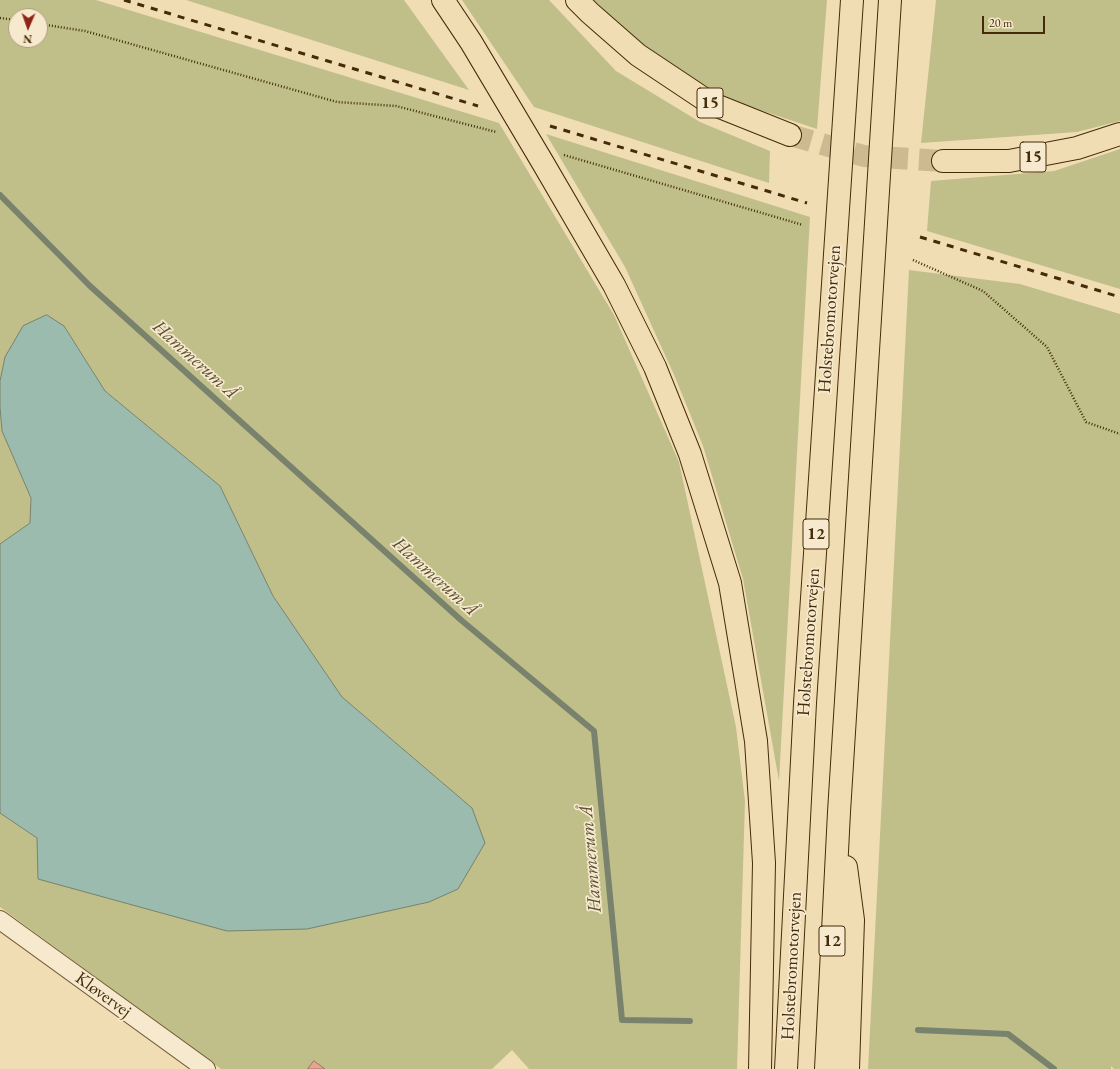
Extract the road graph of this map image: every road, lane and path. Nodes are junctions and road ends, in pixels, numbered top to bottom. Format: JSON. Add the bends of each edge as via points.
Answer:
{"nodes":[{"id":1,"x":443,"y":0,"type":"edge"},
{"id":2,"x":577,"y":0,"type":"edge"},
{"id":3,"x":852,"y":0,"type":"edge"},
{"id":4,"x":890,"y":0,"type":"edge"},
{"id":5,"x":895,"y":0,"type":"edge"},
{"id":6,"x":48,"y":25,"type":"edge"},
{"id":7,"x":887,"y":38,"type":"junction"},
{"id":8,"x":496,"y":132,"type":"dead end"},
{"id":9,"x":1120,"y":134,"type":"edge"},
{"id":10,"x":790,"y":135,"type":"tunnel mouth"},
{"id":11,"x":563,"y":154,"type":"dead end"},
{"id":12,"x":943,"y":161,"type":"tunnel mouth"},
{"id":13,"x":803,"y":226,"type":"dead end"},
{"id":14,"x":913,"y":260,"type":"dead end"},
{"id":15,"x":1120,"y":434,"type":"edge"},
{"id":16,"x":839,"y":812,"type":"junction"},
{"id":17,"x":0,"y":920,"type":"edge"},
{"id":18,"x":206,"y":1069,"type":"edge"},
{"id":19,"x":760,"y":1069,"type":"edge"},
{"id":20,"x":786,"y":1069,"type":"edge"},
{"id":21,"x":826,"y":1069,"type":"edge"},
{"id":22,"x":848,"y":1069,"type":"edge"}],
"edges":[{"from":1,"to":19,"type":"highway","via":[[471,42],[614,285],[655,367],[690,454],[730,583],[756,741],[764,863]]},
{"from":2,"to":10,"type":"highway","number":"15","via":[[638,55],[710,103]]},
{"from":3,"to":20,"type":"highway","name":"Holstebromotorvejen","number":"12","via":[[804,703]]},
{"from":4,"to":7,"type":"highway","number":"12"},
{"from":5,"to":7,"type":"highway"},
{"from":6,"to":8,"type":"path","via":[[85,31],[337,102],[396,106]]},
{"from":7,"to":16,"type":"highway","number":"12"},
{"from":9,"to":12,"type":"highway","number":"15","via":[[1077,148],[1009,161]]},
{"from":11,"to":13,"type":"path"},
{"from":14,"to":15,"type":"path","via":[[983,291],[1047,347],[1086,422]]},
{"from":16,"to":21,"type":"highway","number":"12"},
{"from":16,"to":22,"type":"highway","via":[[853,920]]},
{"from":17,"to":18,"type":"street","name":"Kløvervej"}]}
